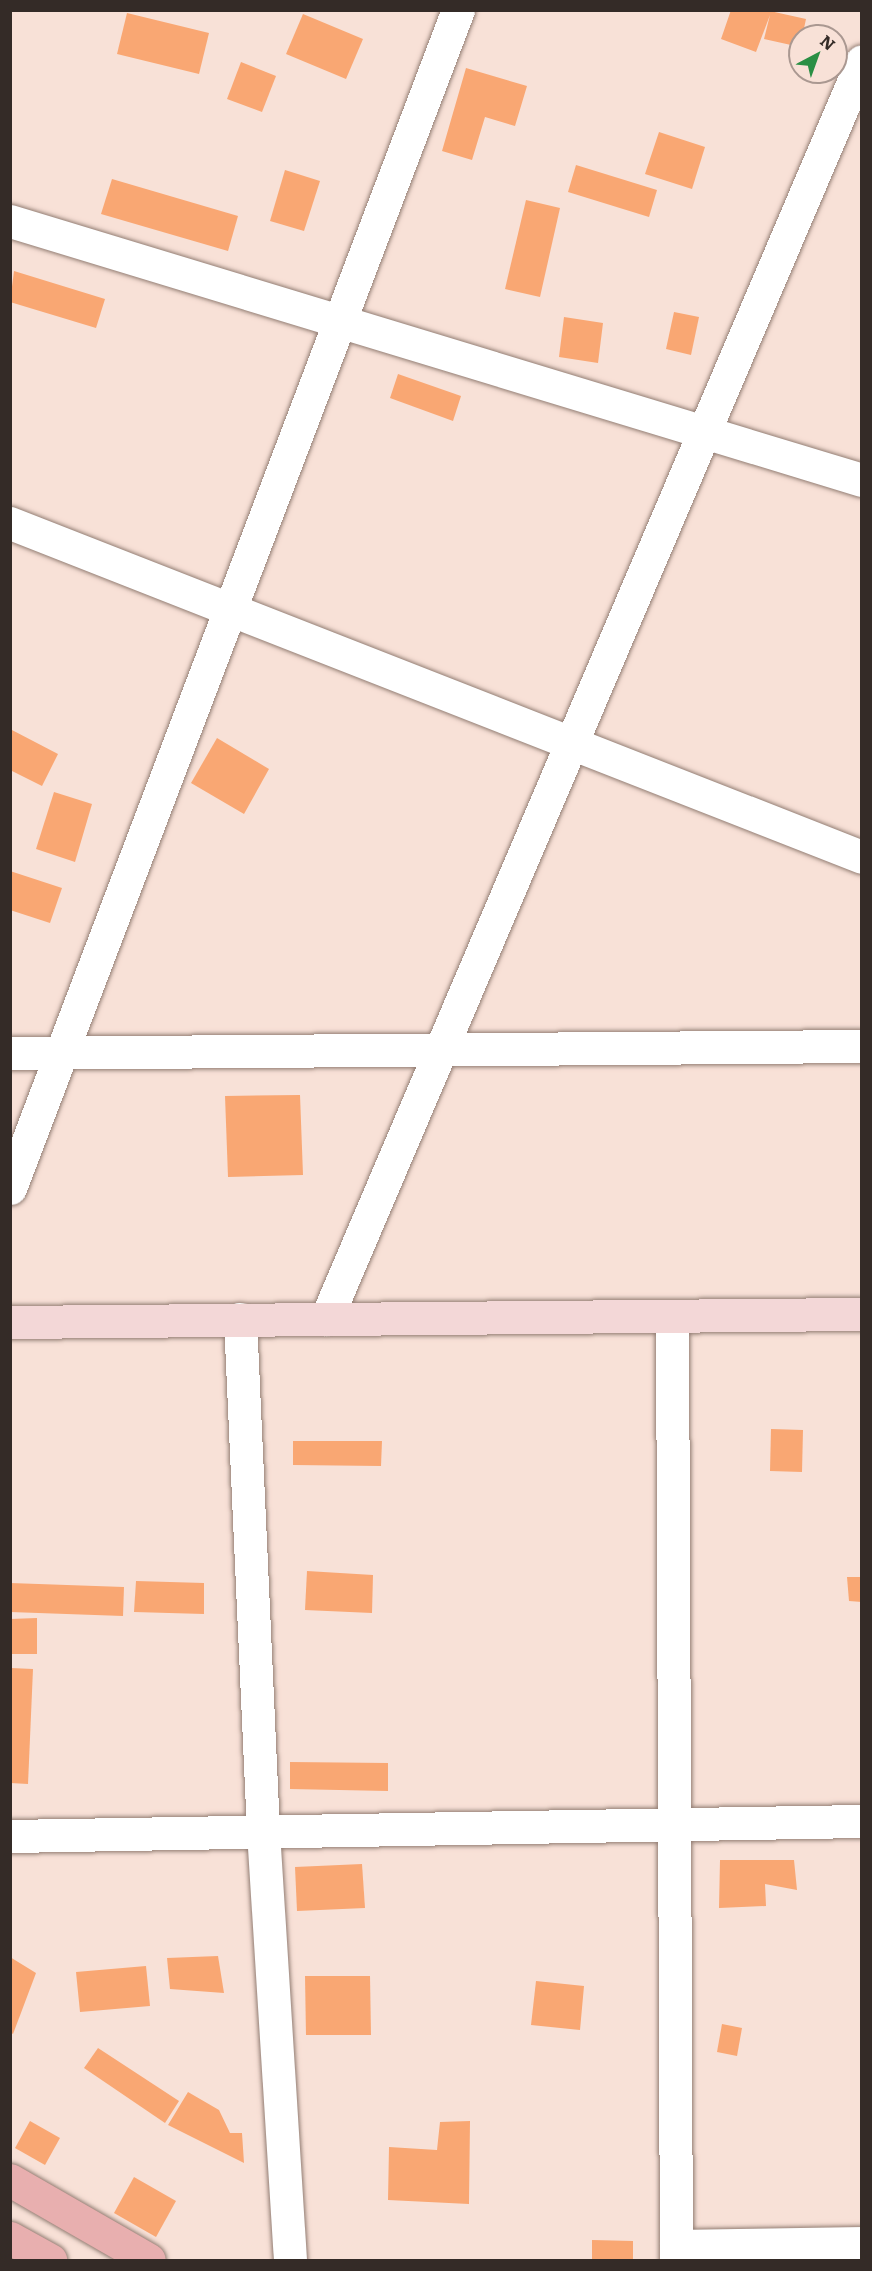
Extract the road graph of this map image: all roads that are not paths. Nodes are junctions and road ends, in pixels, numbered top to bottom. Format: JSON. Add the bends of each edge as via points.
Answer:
{"nodes":[{"id":1,"x":458,"y":10,"type":"edge"},
{"id":2,"x":861,"y":61,"type":"edge"},
{"id":3,"x":10,"y":221,"type":"edge"},
{"id":4,"x":339,"y":321,"type":"junction"},
{"id":5,"x":702,"y":431,"type":"junction"},
{"id":6,"x":861,"y":480,"type":"edge"},
{"id":7,"x":10,"y":523,"type":"edge"},
{"id":8,"x":230,"y":609,"type":"junction"},
{"id":9,"x":569,"y":742,"type":"junction"},
{"id":10,"x":861,"y":857,"type":"edge"},
{"id":11,"x":861,"y":1046,"type":"edge"},
{"id":12,"x":438,"y":1050,"type":"junction"},
{"id":13,"x":10,"y":1053,"type":"edge"},
{"id":14,"x":60,"y":1053,"type":"junction"},
{"id":15,"x":10,"y":1188,"type":"edge"},
{"id":16,"x":861,"y":1314,"type":"edge"},
{"id":17,"x":672,"y":1317,"type":"junction"},
{"id":18,"x":240,"y":1319,"type":"junction"},
{"id":19,"x":326,"y":1319,"type":"junction"},
{"id":20,"x":10,"y":1322,"type":"edge"},
{"id":21,"x":861,"y":1821,"type":"edge"},
{"id":22,"x":674,"y":1825,"type":"junction"},
{"id":23,"x":263,"y":1831,"type":"junction"},
{"id":24,"x":10,"y":1836,"type":"edge"},
{"id":25,"x":10,"y":2180,"type":"edge"},
{"id":26,"x":10,"y":2238,"type":"edge"},
{"id":27,"x":861,"y":2243,"type":"edge"},
{"id":28,"x":676,"y":2253,"type":"edge"},
{"id":29,"x":50,"y":2260,"type":"edge"},
{"id":30,"x":149,"y":2260,"type":"edge"},
{"id":31,"x":290,"y":2260,"type":"edge"}],
"edges":[{"from":1,"to":4,"type":"street"},
{"from":2,"to":5,"type":"street"},
{"from":3,"to":4,"type":"street"},
{"from":4,"to":5,"type":"street"},
{"from":4,"to":8,"type":"street"},
{"from":5,"to":6,"type":"street"},
{"from":5,"to":9,"type":"street"},
{"from":7,"to":8,"type":"street"},
{"from":8,"to":9,"type":"street"},
{"from":8,"to":14,"type":"street"},
{"from":9,"to":10,"type":"street"},
{"from":9,"to":12,"type":"street"},
{"from":11,"to":12,"type":"street"},
{"from":12,"to":14,"type":"street"},
{"from":12,"to":19,"type":"street"},
{"from":13,"to":14,"type":"street"},
{"from":14,"to":15,"type":"street"},
{"from":16,"to":17,"type":"main road"},
{"from":17,"to":19,"type":"main road"},
{"from":17,"to":22,"type":"street"},
{"from":18,"to":19,"type":"main road"},
{"from":18,"to":20,"type":"main road"},
{"from":18,"to":23,"type":"street"},
{"from":21,"to":22,"type":"street"},
{"from":22,"to":23,"type":"street"},
{"from":22,"to":28,"type":"street"},
{"from":23,"to":24,"type":"street"},
{"from":23,"to":31,"type":"street"},
{"from":25,"to":30,"type":"main road"},
{"from":26,"to":29,"type":"main road"},
{"from":27,"to":28,"type":"street"}]}
